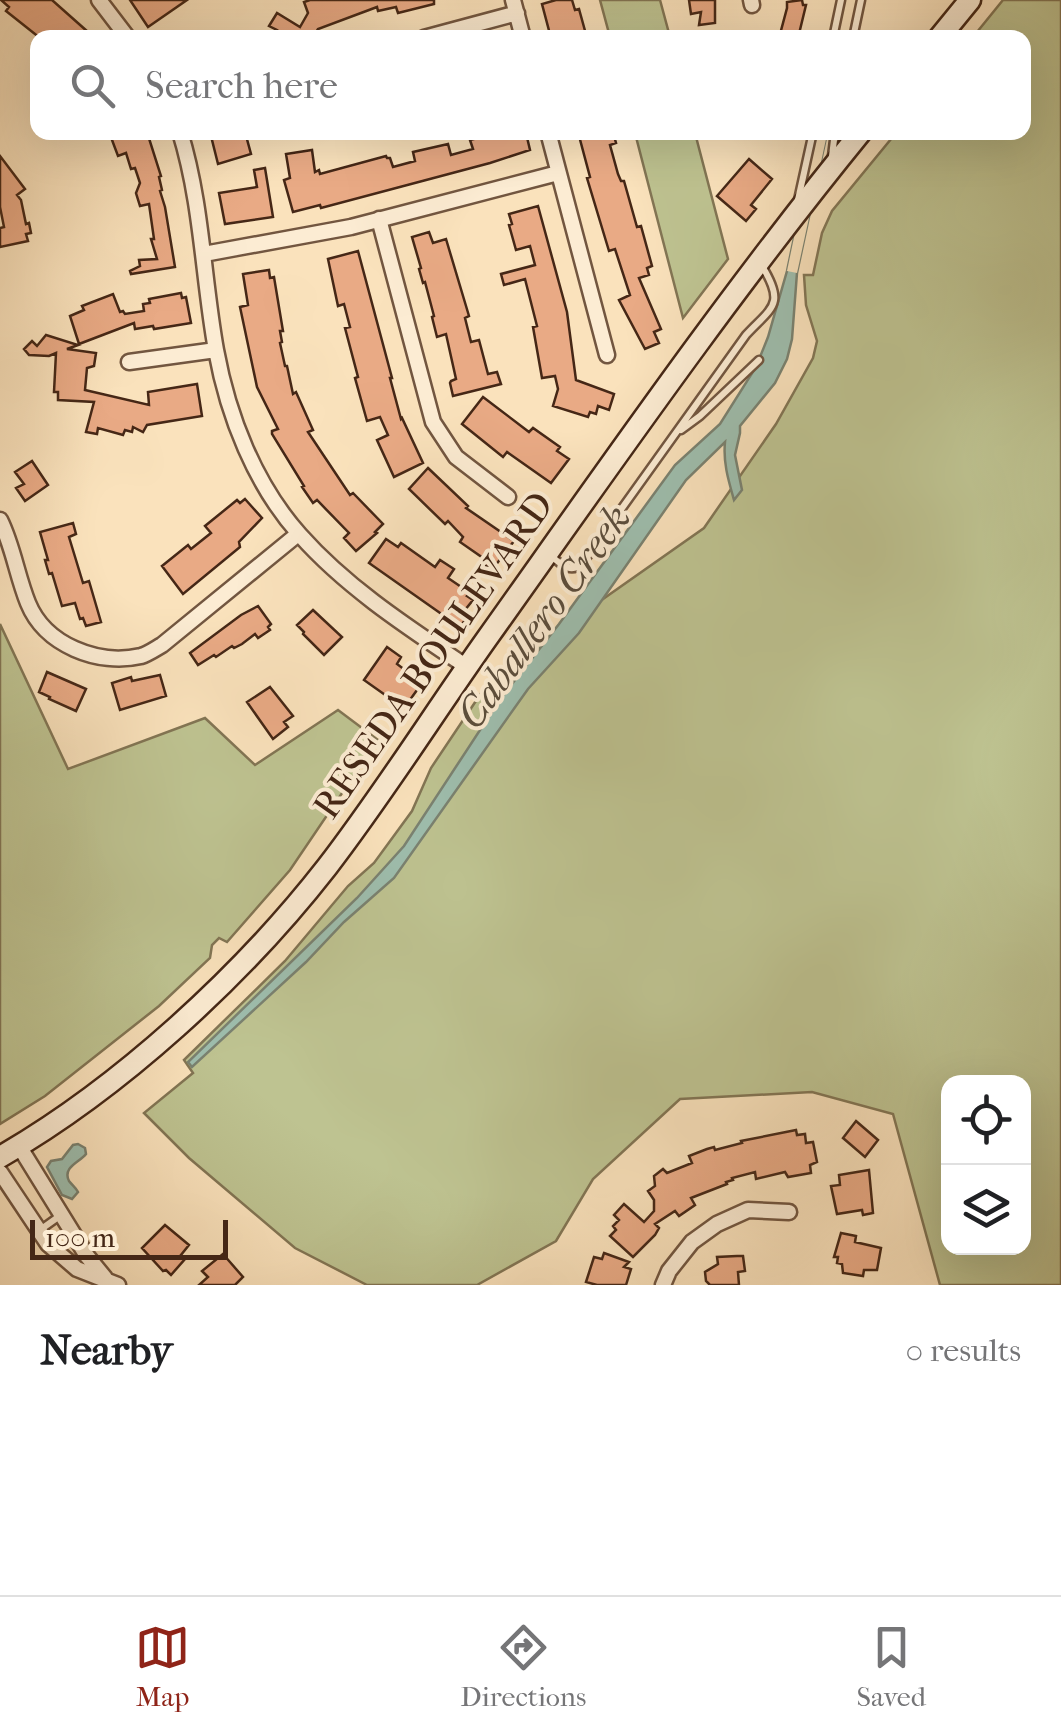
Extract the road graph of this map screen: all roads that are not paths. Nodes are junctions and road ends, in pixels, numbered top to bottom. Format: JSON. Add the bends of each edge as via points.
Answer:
{"nodes":[{"id":1,"x":99,"y":0,"type":"edge"},
{"id":2,"x":841,"y":0,"type":"edge"},
{"id":3,"x":860,"y":0,"type":"edge"},
{"id":4,"x":970,"y":0,"type":"edge"},
{"id":5,"x":515,"y":6,"type":"edge"},
{"id":6,"x":122,"y":30,"type":"edge"},
{"id":7,"x":447,"y":30,"type":"edge"},
{"id":8,"x":835,"y":30,"type":"edge"},
{"id":9,"x":854,"y":30,"type":"edge"},
{"id":10,"x":946,"y":30,"type":"edge"},
{"id":11,"x":182,"y":140,"type":"edge"},
{"id":12,"x":550,"y":140,"type":"edge"},
{"id":13,"x":811,"y":140,"type":"edge"},
{"id":14,"x":834,"y":140,"type":"edge"},
{"id":15,"x":855,"y":140,"type":"edge"},
{"id":16,"x":830,"y":172,"type":"junction"},
{"id":17,"x":558,"y":173,"type":"junction"},
{"id":18,"x":797,"y":213,"type":"junction"},
{"id":19,"x":379,"y":220,"type":"junction"},
{"id":20,"x":204,"y":254,"type":"junction"},
{"id":21,"x":759,"y":260,"type":"junction"},
{"id":22,"x":216,"y":350,"type":"junction"},
{"id":23,"x":607,"y":356,"type":"dead end"},
{"id":24,"x":758,"y":360,"type":"dead end"},
{"id":25,"x":129,"y":362,"type":"dead end"},
{"id":26,"x":676,"y":433,"type":"junction"},
{"id":27,"x":508,"y":497,"type":"dead end"},
{"id":28,"x":0,"y":520,"type":"edge"},
{"id":29,"x":298,"y":534,"type":"junction"},
{"id":30,"x":547,"y":554,"type":"junction"},
{"id":31,"x":467,"y":667,"type":"junction"},
{"id":32,"x":9,"y":1151,"type":"edge"},
{"id":33,"x":0,"y":1172,"type":"edge"},
{"id":34,"x":788,"y":1212,"type":"dead end"},
{"id":35,"x":61,"y":1215,"type":"junction"},
{"id":36,"x":39,"y":1231,"type":"junction"},
{"id":37,"x":112,"y":1282,"type":"edge"},
{"id":38,"x":663,"y":1285,"type":"edge"}],
"edges":[{"from":1,"to":6,"type":"street"},
{"from":2,"to":8,"type":"lane"},
{"from":3,"to":9,"type":"lane"},
{"from":4,"to":10,"type":"main road"},
{"from":5,"to":7,"type":"street"},
{"from":11,"to":20,"type":"street"},
{"from":12,"to":17,"type":"street"},
{"from":13,"to":18,"type":"lane"},
{"from":14,"to":16,"type":"lane"},
{"from":15,"to":16,"type":"main road","name":"RESEDA BOULEVARD"},
{"from":16,"to":18,"type":"main road","name":"RESEDA BOULEVARD"},
{"from":17,"to":19,"type":"street"},
{"from":17,"to":23,"type":"street"},
{"from":18,"to":21,"type":"main road","name":"RESEDA BOULEVARD"},
{"from":19,"to":20,"type":"street"},
{"from":19,"to":27,"type":"street","via":[[433,422],[456,457]]},
{"from":20,"to":22,"type":"street"},
{"from":21,"to":26,"type":"lane","via":[[775,290],[770,312]]},
{"from":21,"to":30,"type":"main road","name":"RESEDA BOULEVARD"},
{"from":22,"to":25,"type":"street"},
{"from":22,"to":29,"type":"street","via":[[232,415],[266,490]]},
{"from":24,"to":26,"type":"lane"},
{"from":26,"to":30,"type":"lane","via":[[578,568],[568,569]]},
{"from":28,"to":29,"type":"street","via":[[29,607],[44,628],[93,656],[120,658],[162,646]]},
{"from":29,"to":31,"type":"street","via":[[366,596]]},
{"from":30,"to":31,"type":"main road","name":"RESEDA BOULEVARD"},
{"from":31,"to":32,"type":"main road","name":"RESEDA BOULEVARD","via":[[326,868],[224,982],[106,1086]]},
{"from":32,"to":35,"type":"street"},
{"from":33,"to":36,"type":"street"},
{"from":34,"to":38,"type":"street","via":[[748,1210],[717,1224],[692,1242]]},
{"from":35,"to":36,"type":"lane"},
{"from":35,"to":37,"type":"street"},
{"from":36,"to":37,"type":"street","via":[[77,1269]]}]}
